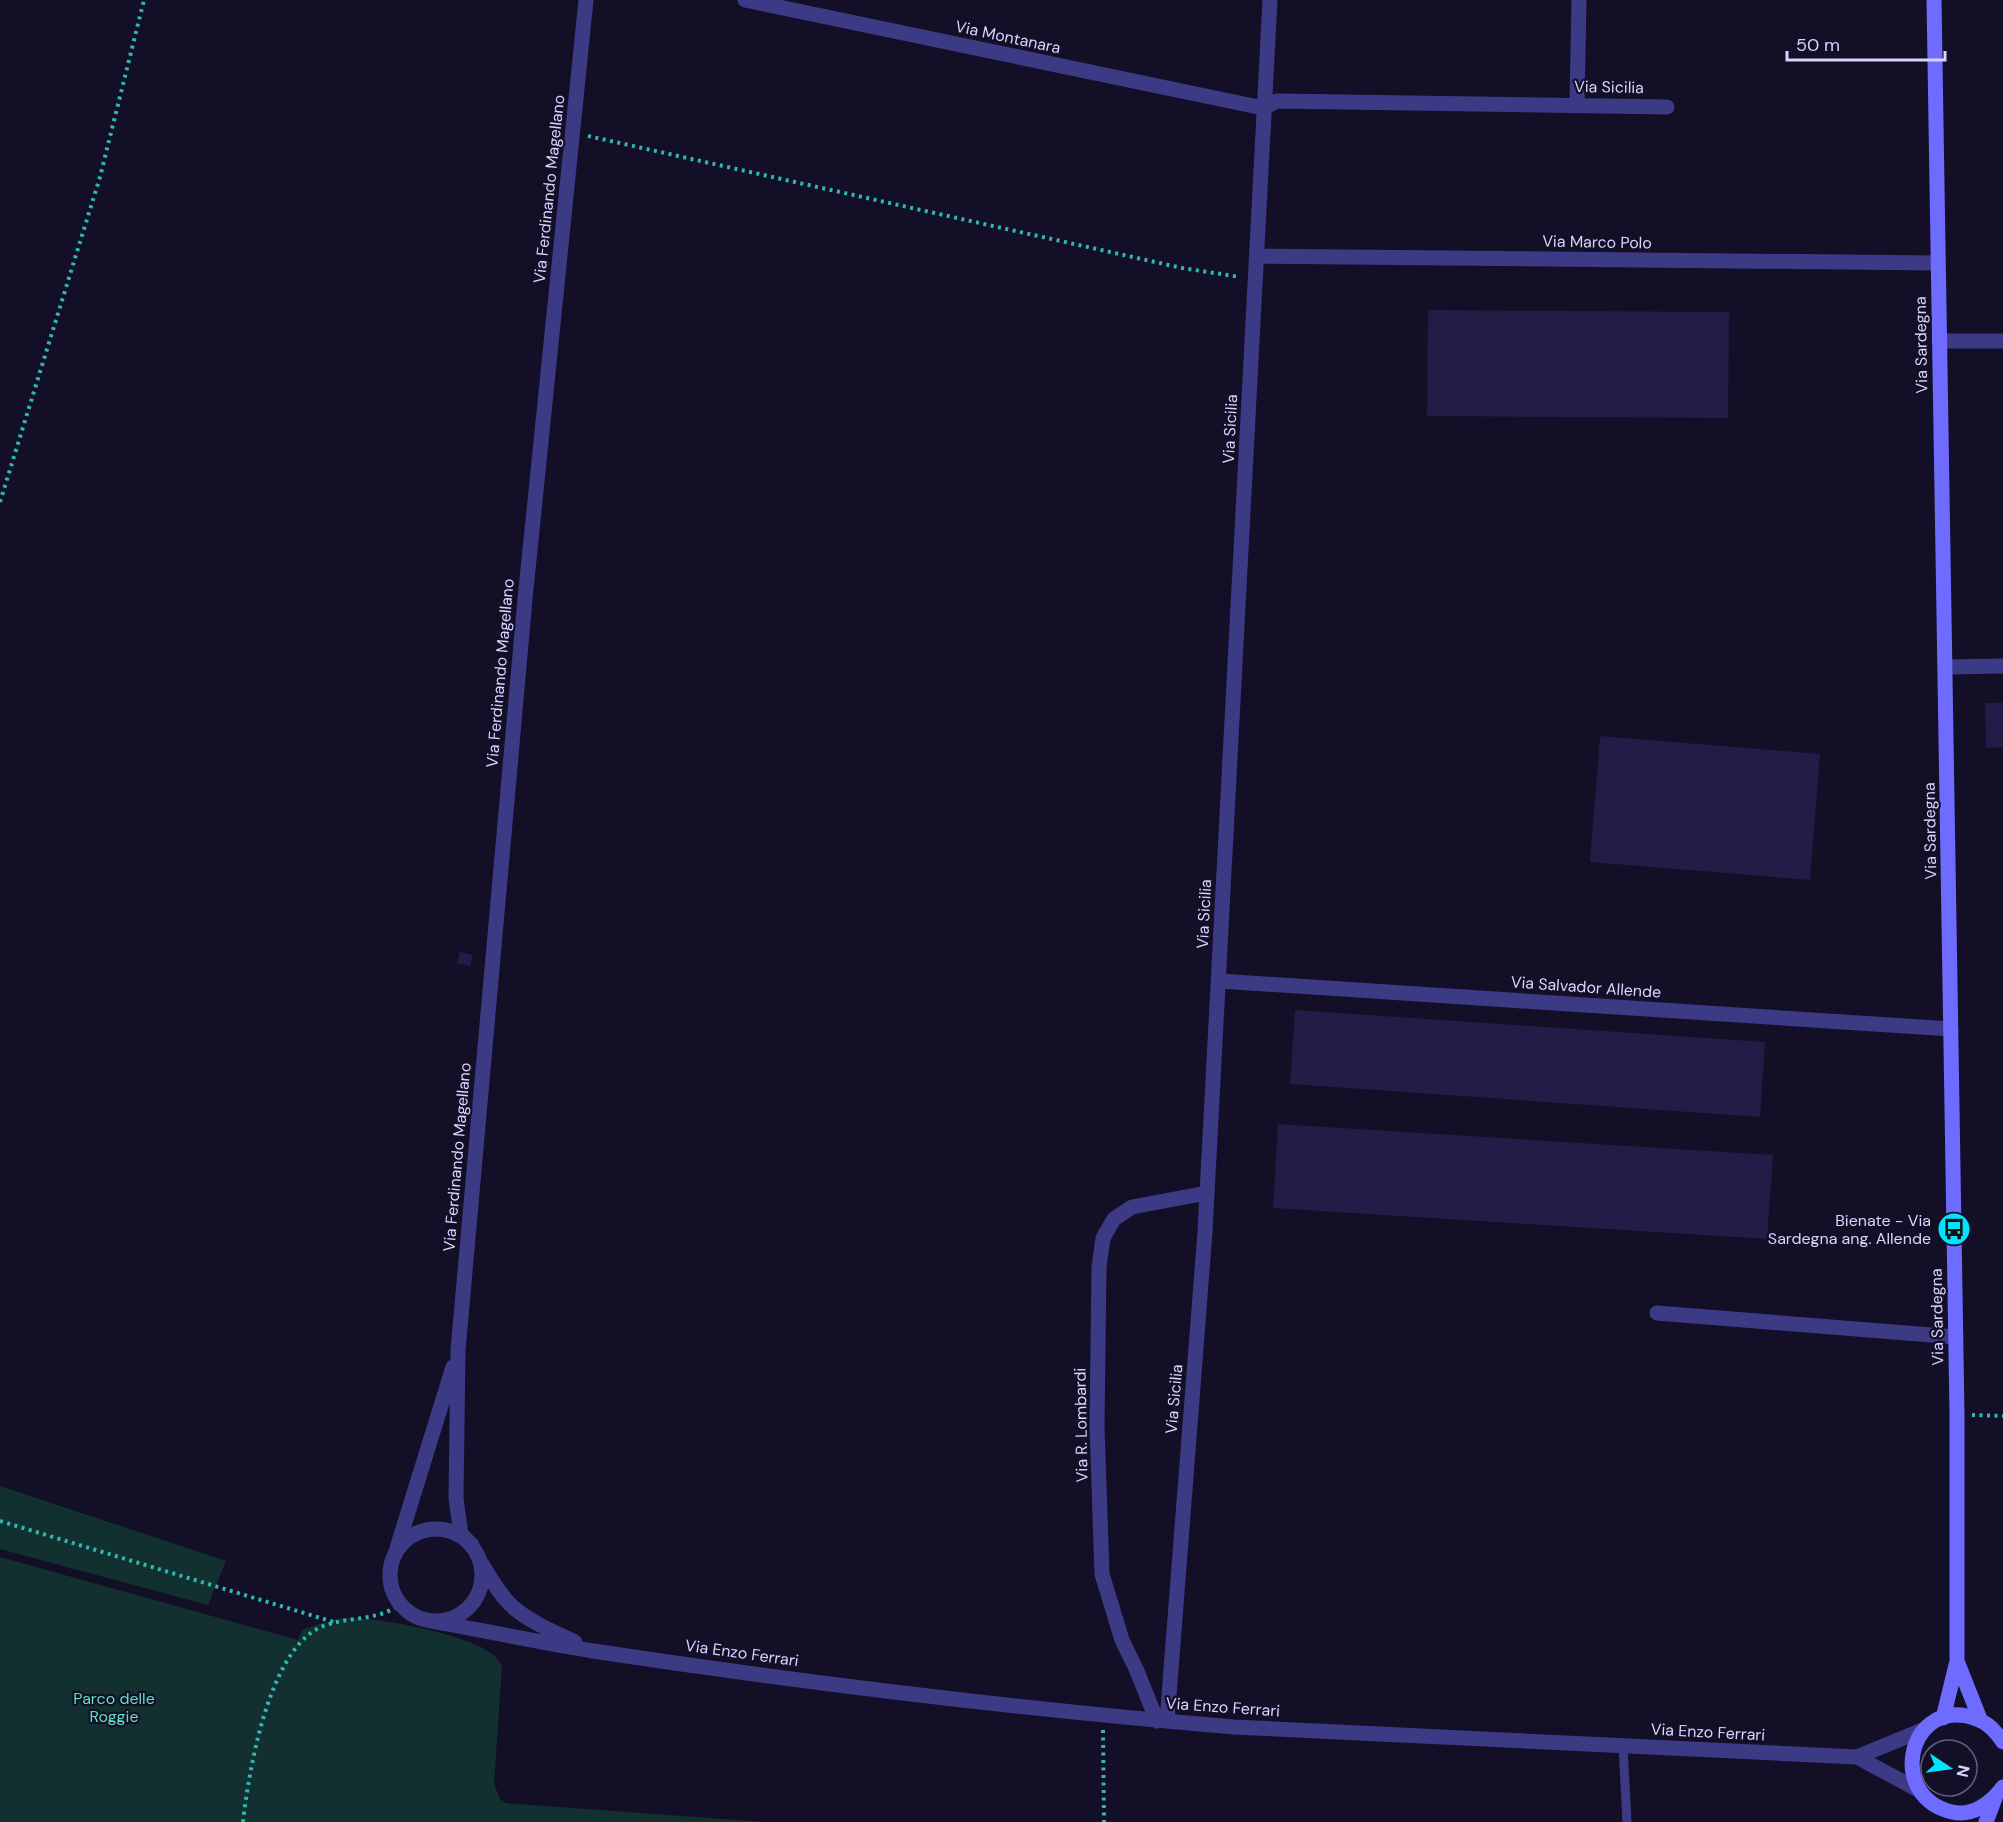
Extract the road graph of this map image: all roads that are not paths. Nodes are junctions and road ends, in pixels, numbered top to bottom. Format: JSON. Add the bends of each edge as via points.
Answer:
{"nodes":[{"id":1,"x":586,"y":0,"type":"edge"},
{"id":2,"x":745,"y":0,"type":"edge"},
{"id":3,"x":1270,"y":0,"type":"edge"},
{"id":4,"x":1579,"y":0,"type":"edge"},
{"id":5,"x":1934,"y":0,"type":"edge"},
{"id":6,"x":1577,"y":104,"type":"junction"},
{"id":7,"x":1667,"y":106,"type":"dead end"},
{"id":8,"x":1263,"y":108,"type":"junction"},
{"id":9,"x":1257,"y":256,"type":"junction"},
{"id":10,"x":1937,"y":263,"type":"junction"},
{"id":11,"x":1939,"y":341,"type":"junction"},
{"id":12,"x":2003,"y":341,"type":"edge"},
{"id":13,"x":2003,"y":666,"type":"edge"},
{"id":14,"x":1946,"y":667,"type":"junction"},
{"id":15,"x":1219,"y":981,"type":"junction"},
{"id":16,"x":1951,"y":1029,"type":"junction"},
{"id":17,"x":1207,"y":1193,"type":"junction"},
{"id":18,"x":1657,"y":1313,"type":"dead end"},
{"id":19,"x":1956,"y":1337,"type":"junction"},
{"id":20,"x":458,"y":1350,"type":"junction"},
{"id":21,"x":472,"y":1545,"type":"junction"},
{"id":22,"x":396,"y":1551,"type":"junction"},
{"id":23,"x":481,"y":1562,"type":"junction"},
{"id":24,"x":431,"y":1621,"type":"junction"},
{"id":25,"x":591,"y":1650,"type":"junction"},
{"id":26,"x":1957,"y":1661,"type":"junction"},
{"id":27,"x":1942,"y":1718,"type":"junction"},
{"id":28,"x":1980,"y":1719,"type":"junction"},
{"id":29,"x":1162,"y":1721,"type":"junction"},
{"id":30,"x":1925,"y":1730,"type":"junction"},
{"id":31,"x":2001,"y":1737,"type":"edge"},
{"id":32,"x":1919,"y":1738,"type":"edge"},
{"id":33,"x":1919,"y":1738,"type":"edge"},
{"id":34,"x":1623,"y":1746,"type":"junction"},
{"id":35,"x":1857,"y":1757,"type":"junction"},
{"id":36,"x":1919,"y":1789,"type":"edge"},
{"id":37,"x":1919,"y":1790,"type":"edge"},
{"id":38,"x":1999,"y":1792,"type":"edge"},
{"id":39,"x":1924,"y":1798,"type":"edge"},
{"id":40,"x":1942,"y":1815,"type":"edge"},
{"id":41,"x":1627,"y":1822,"type":"edge"},
{"id":42,"x":1986,"y":1822,"type":"edge"}],
"edges":[{"from":1,"to":20,"type":"street","name":"Via Ferdinando Magellano","via":[[525,599]]},
{"from":2,"to":8,"type":"street","name":"Via Montanara"},
{"from":3,"to":8,"type":"street","name":"Via Sicilia"},
{"from":4,"to":6,"type":"street"},
{"from":5,"to":10,"type":"street","name":"Via Sardegna"},
{"from":6,"to":7,"type":"street","name":"Via Sicilia"},
{"from":6,"to":8,"type":"street","name":"Via Sicilia","via":[[1277,101]]},
{"from":8,"to":9,"type":"street","name":"Via Sicilia"},
{"from":9,"to":10,"type":"street","name":"Via Marco Polo"},
{"from":9,"to":15,"type":"street","name":"Via Sicilia"},
{"from":10,"to":11,"type":"street","name":"Via Sardegna"},
{"from":11,"to":12,"type":"street"},
{"from":11,"to":14,"type":"street","name":"Via Sardegna"},
{"from":13,"to":14,"type":"street"},
{"from":14,"to":16,"type":"street","name":"Via Sardegna"},
{"from":15,"to":16,"type":"street","name":"Via Salvador Allende"},
{"from":15,"to":17,"type":"street","name":"Via Sicilia"},
{"from":16,"to":19,"type":"street","name":"Via Sardegna"},
{"from":17,"to":29,"type":"street","name":"Via Sicilia"},
{"from":17,"to":29,"type":"street","name":"Via R. Lombardi","via":[[1132,1207],[1114,1219],[1103,1238],[1099,1267],[1097,1426],[1102,1574],[1122,1640]]},
{"from":18,"to":19,"type":"street"},
{"from":19,"to":26,"type":"street","name":"Via Sardegna"},
{"from":20,"to":21,"type":"street","name":"Via Ferdinando Magellano","via":[[456,1499],[461,1534]]},
{"from":20,"to":22,"type":"street","name":"Via Ferdinando Magellano"},
{"from":21,"to":22,"type":"street","via":[[461,1535],[432,1528],[405,1540]]},
{"from":21,"to":23,"type":"street"},
{"from":22,"to":24,"type":"street","via":[[391,1564],[393,1592],[409,1612]]},
{"from":23,"to":24,"type":"street","via":[[479,1591],[471,1604],[446,1620]]},
{"from":23,"to":25,"type":"street","name":"Via Enzo Ferrari","via":[[498,1589],[528,1618]]},
{"from":24,"to":25,"type":"street","name":"Via Enzo Ferrari"},
{"from":25,"to":29,"type":"street","name":"Via Enzo Ferrari","via":[[852,1687]]},
{"from":26,"to":27,"type":"street","name":"Via Sardegna"},
{"from":26,"to":28,"type":"street","name":"Via Sardegna"},
{"from":27,"to":28,"type":"street","via":[[1956,1714]]},
{"from":27,"to":30,"type":"street"},
{"from":28,"to":31,"type":"street"},
{"from":29,"to":34,"type":"street","name":"Via Enzo Ferrari"},
{"from":30,"to":32,"type":"street"},
{"from":30,"to":35,"type":"street","name":"Via Enzo Ferrari"},
{"from":33,"to":36,"type":"street","via":[[1911,1764]]},
{"from":34,"to":35,"type":"street","name":"Via Enzo Ferrari"},
{"from":34,"to":41,"type":"lane"},
{"from":35,"to":37,"type":"street","name":"Via Enzo Ferrari"},
{"from":38,"to":40,"type":"street","via":[[1977,1810]]},
{"from":38,"to":42,"type":"street"},
{"from":39,"to":40,"type":"street"}]}
